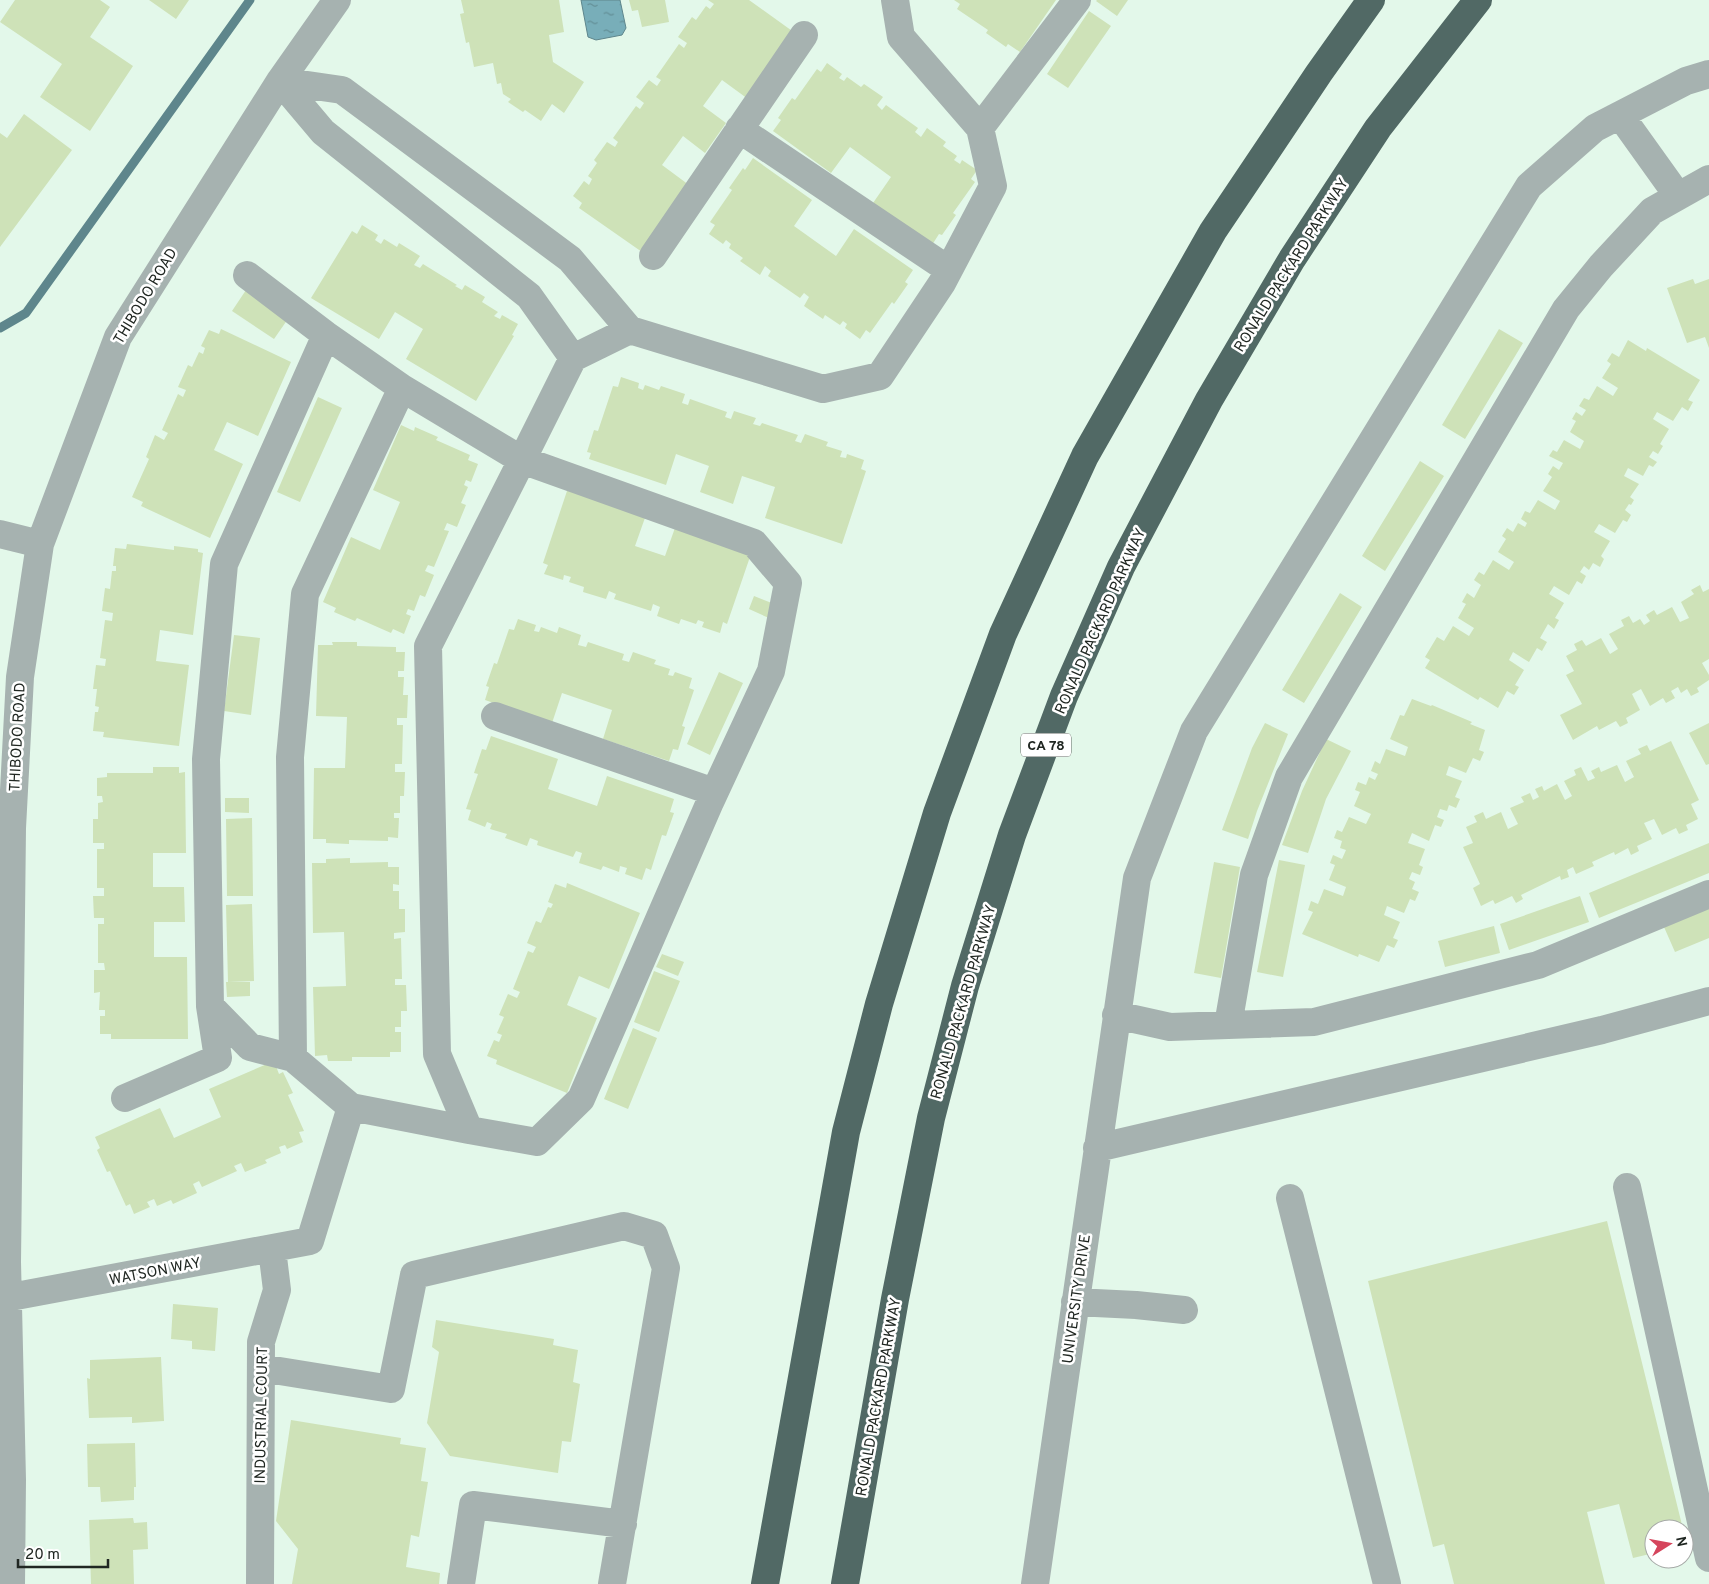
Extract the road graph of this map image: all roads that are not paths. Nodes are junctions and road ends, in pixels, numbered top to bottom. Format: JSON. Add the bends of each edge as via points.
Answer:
{"nodes":[{"id":1,"x":337,"y":0,"type":"edge"},
{"id":2,"x":896,"y":0,"type":"edge"},
{"id":3,"x":1077,"y":0,"type":"edge"},
{"id":4,"x":1371,"y":0,"type":"edge"},
{"id":5,"x":1478,"y":0,"type":"edge"},
{"id":6,"x":804,"y":35,"type":"dead end"},
{"id":7,"x":1709,"y":74,"type":"edge"},
{"id":8,"x":280,"y":81,"type":"junction"},
{"id":9,"x":1620,"y":115,"type":"junction"},
{"id":10,"x":980,"y":128,"type":"junction"},
{"id":11,"x":739,"y":129,"type":"junction"},
{"id":12,"x":1709,"y":179,"type":"edge"},
{"id":13,"x":1678,"y":196,"type":"junction"},
{"id":14,"x":653,"y":256,"type":"dead end"},
{"id":15,"x":949,"y":270,"type":"junction"},
{"id":16,"x":247,"y":275,"type":"dead end"},
{"id":17,"x":630,"y":330,"type":"junction"},
{"id":18,"x":326,"y":335,"type":"junction"},
{"id":19,"x":573,"y":358,"type":"junction"},
{"id":20,"x":402,"y":388,"type":"junction"},
{"id":21,"x":522,"y":460,"type":"junction"},
{"id":22,"x":0,"y":534,"type":"edge"},
{"id":23,"x":40,"y":544,"type":"junction"},
{"id":24,"x":495,"y":716,"type":"dead end"},
{"id":25,"x":714,"y":792,"type":"junction"},
{"id":26,"x":1709,"y":894,"type":"edge"},
{"id":27,"x":1709,"y":1001,"type":"edge"},
{"id":28,"x":210,"y":1006,"type":"junction"},
{"id":29,"x":1116,"y":1015,"type":"junction"},
{"id":30,"x":1228,"y":1025,"type":"junction"},
{"id":31,"x":293,"y":1058,"type":"junction"},
{"id":32,"x":125,"y":1098,"type":"dead end"},
{"id":33,"x":351,"y":1107,"type":"junction"},
{"id":34,"x":469,"y":1130,"type":"junction"},
{"id":35,"x":1098,"y":1148,"type":"junction"},
{"id":36,"x":1626,"y":1187,"type":"dead end"},
{"id":37,"x":1290,"y":1198,"type":"dead end"},
{"id":38,"x":272,"y":1249,"type":"junction"},
{"id":39,"x":4,"y":1299,"type":"edge"},
{"id":40,"x":1075,"y":1302,"type":"junction"},
{"id":41,"x":1184,"y":1310,"type":"dead end"},
{"id":42,"x":261,"y":1368,"type":"junction"},
{"id":43,"x":623,"y":1524,"type":"junction"},
{"id":44,"x":1709,"y":1558,"type":"edge"},
{"id":45,"x":11,"y":1584,"type":"edge"},
{"id":46,"x":260,"y":1584,"type":"edge"},
{"id":47,"x":462,"y":1584,"type":"edge"},
{"id":48,"x":612,"y":1584,"type":"edge"},
{"id":49,"x":765,"y":1584,"type":"edge"},
{"id":50,"x":845,"y":1584,"type":"edge"},
{"id":51,"x":1035,"y":1584,"type":"edge"},
{"id":52,"x":1387,"y":1584,"type":"edge"}],
"edges":[{"from":1,"to":8,"type":"street","name":"THIBODO ROAD"},
{"from":2,"to":10,"type":"street","via":[[901,37]]},
{"from":3,"to":10,"type":"street"},
{"from":4,"to":49,"type":"highway","via":[[1212,231],[1085,456],[1003,634],[937,813],[879,1004],[851,1114]]},
{"from":5,"to":50,"type":"highway","name":"RONALD PACKARD PARKWAY","number":"CA 78","via":[[1378,128],[1292,259],[1209,400],[1121,567],[1064,696],[1003,863],[965,986],[930,1118],[894,1299]]},
{"from":6,"to":11,"type":"street"},
{"from":7,"to":9,"type":"street","name":"UNIVERSITY DRIVE","via":[[1686,81]]},
{"from":8,"to":17,"type":"street","via":[[342,90],[570,259]]},
{"from":8,"to":19,"type":"street","via":[[323,132],[529,296]]},
{"from":8,"to":23,"type":"street","name":"THIBODO ROAD","via":[[118,337]]},
{"from":9,"to":13,"type":"street"},
{"from":9,"to":29,"type":"street","name":"UNIVERSITY DRIVE","via":[[1594,128],[1529,186],[1194,731],[1137,878]]},
{"from":10,"to":15,"type":"street","via":[[993,186]]},
{"from":11,"to":14,"type":"street"},
{"from":11,"to":15,"type":"street"},
{"from":12,"to":13,"type":"street"},
{"from":13,"to":30,"type":"street","via":[[1652,211],[1566,308],[1289,777],[1254,875]]},
{"from":15,"to":17,"type":"street","via":[[880,376],[823,389]]},
{"from":16,"to":18,"type":"street"},
{"from":17,"to":19,"type":"street"},
{"from":18,"to":20,"type":"street"},
{"from":18,"to":28,"type":"street","via":[[224,564],[206,759]]},
{"from":19,"to":21,"type":"street"},
{"from":20,"to":21,"type":"street"},
{"from":20,"to":31,"type":"street","via":[[304,594],[290,758]]},
{"from":21,"to":25,"type":"street","via":[[754,543],[788,583],[771,671]]},
{"from":21,"to":34,"type":"street","via":[[428,646],[437,1054]]},
{"from":22,"to":23,"type":"street"},
{"from":23,"to":39,"type":"street","name":"THIBODO ROAD","via":[[20,677],[12,828]]},
{"from":24,"to":25,"type":"street"},
{"from":25,"to":34,"type":"street","via":[[581,1099],[537,1142]]},
{"from":26,"to":30,"type":"street","via":[[1538,965],[1314,1022]]},
{"from":27,"to":35,"type":"street","via":[[1602,1030]]},
{"from":28,"to":31,"type":"street","via":[[250,1047]]},
{"from":28,"to":32,"type":"street","via":[[218,1058]]},
{"from":29,"to":30,"type":"street","via":[[1170,1027]]},
{"from":29,"to":35,"type":"street","name":"UNIVERSITY DRIVE"},
{"from":31,"to":33,"type":"street"},
{"from":33,"to":34,"type":"street"},
{"from":33,"to":38,"type":"street","name":"WATSON WAY","via":[[310,1241]]},
{"from":35,"to":40,"type":"street","name":"UNIVERSITY DRIVE"},
{"from":36,"to":44,"type":"street"},
{"from":37,"to":52,"type":"street"},
{"from":38,"to":39,"type":"street","name":"WATSON WAY"},
{"from":38,"to":42,"type":"street","name":"INDUSTRIAL COURT","via":[[277,1290],[261,1342]]},
{"from":39,"to":45,"type":"street","name":"THIBODO ROAD","via":[[12,1480]]},
{"from":40,"to":41,"type":"street"},
{"from":40,"to":51,"type":"street","name":"UNIVERSITY DRIVE"},
{"from":42,"to":43,"type":"street","via":[[391,1389],[414,1275],[624,1226],[654,1235],[666,1268]]},
{"from":42,"to":46,"type":"street","name":"INDUSTRIAL COURT"},
{"from":43,"to":47,"type":"street","via":[[473,1505]]},
{"from":43,"to":48,"type":"street"}]}
